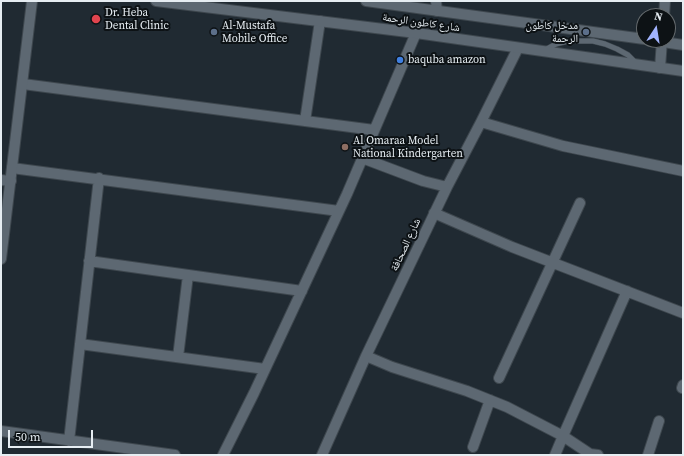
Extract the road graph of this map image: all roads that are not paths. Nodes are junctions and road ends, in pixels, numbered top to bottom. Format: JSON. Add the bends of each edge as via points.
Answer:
{"nodes":[{"id":1,"x":32,"y":1,"type":"edge"},
{"id":2,"x":156,"y":1,"type":"edge"},
{"id":3,"x":366,"y":1,"type":"edge"},
{"id":4,"x":437,"y":6,"type":"edge"},
{"id":5,"x":320,"y":21,"type":"junction"},
{"id":6,"x":416,"y":33,"type":"junction"},
{"id":7,"x":636,"y":38,"type":"edge"},
{"id":8,"x":518,"y":48,"type":"junction"},
{"id":9,"x":661,"y":48,"type":"edge"},
{"id":10,"x":543,"y":51,"type":"junction"},
{"id":11,"x":638,"y":65,"type":"junction"},
{"id":12,"x":660,"y":68,"type":"junction"},
{"id":13,"x":683,"y":71,"type":"edge"},
{"id":14,"x":23,"y":84,"type":"junction"},
{"id":15,"x":305,"y":121,"type":"junction"},
{"id":16,"x":481,"y":122,"type":"junction"},
{"id":17,"x":374,"y":130,"type":"junction"},
{"id":18,"x":362,"y":158,"type":"junction"},
{"id":19,"x":12,"y":168,"type":"junction"},
{"id":20,"x":683,"y":171,"type":"edge"},
{"id":21,"x":99,"y":178,"type":"junction"},
{"id":22,"x":6,"y":181,"type":"edge"},
{"id":23,"x":447,"y":187,"type":"junction"},
{"id":24,"x":580,"y":202,"type":"dead end"},
{"id":25,"x":339,"y":211,"type":"junction"},
{"id":26,"x":434,"y":213,"type":"junction"},
{"id":27,"x":1,"y":259,"type":"edge"},
{"id":28,"x":89,"y":261,"type":"junction"},
{"id":29,"x":553,"y":263,"type":"junction"},
{"id":30,"x":188,"y":275,"type":"junction"},
{"id":31,"x":302,"y":291,"type":"junction"},
{"id":32,"x":628,"y":292,"type":"junction"},
{"id":33,"x":683,"y":312,"type":"edge"},
{"id":34,"x":80,"y":344,"type":"junction"},
{"id":35,"x":366,"y":356,"type":"junction"},
{"id":36,"x":178,"y":357,"type":"junction"},
{"id":37,"x":265,"y":369,"type":"junction"},
{"id":38,"x":499,"y":378,"type":"dead end"},
{"id":39,"x":490,"y":400,"type":"junction"},
{"id":40,"x":659,"y":421,"type":"dead end"},
{"id":41,"x":1,"y":431,"type":"edge"},
{"id":42,"x":563,"y":436,"type":"junction"},
{"id":43,"x":69,"y":441,"type":"junction"},
{"id":44,"x":473,"y":447,"type":"dead end"},
{"id":45,"x":175,"y":455,"type":"edge"},
{"id":46,"x":223,"y":455,"type":"edge"},
{"id":47,"x":322,"y":455,"type":"edge"},
{"id":48,"x":555,"y":455,"type":"edge"},
{"id":49,"x":598,"y":455,"type":"edge"},
{"id":50,"x":648,"y":455,"type":"edge"}],
"edges":[{"from":1,"to":14,"type":"street"},
{"from":2,"to":5,"type":"street","name":"شارع كاطون الرحمة"},
{"from":3,"to":4,"type":"street","name":"شارع كاطون الرحمة"},
{"from":4,"to":7,"type":"street","name":"شارع كاطون الرحمة"},
{"from":5,"to":6,"type":"street","name":"شارع كاطون الرحمة"},
{"from":5,"to":15,"type":"street"},
{"from":6,"to":8,"type":"street","name":"شارع كاطون الرحمة"},
{"from":6,"to":17,"type":"street"},
{"from":8,"to":10,"type":"street","name":"شارع كاطون الرحمة"},
{"from":8,"to":16,"type":"street","name":"شارع الصحافة"},
{"from":9,"to":12,"type":"street"},
{"from":10,"to":11,"type":"street","name":"شارع كاطون الرحمة"},
{"from":10,"to":11,"type":"lane","via":[[568,41],[593,41],[617,49]]},
{"from":11,"to":12,"type":"street","name":"شارع كاطون الرحمة"},
{"from":12,"to":13,"type":"street","name":"شارع كاطون الرحمة"},
{"from":14,"to":15,"type":"street"},
{"from":14,"to":19,"type":"street"},
{"from":15,"to":17,"type":"street"},
{"from":16,"to":20,"type":"street","via":[[563,146]]},
{"from":16,"to":23,"type":"street","name":"شارع الصحافة"},
{"from":17,"to":18,"type":"street"},
{"from":18,"to":23,"type":"street","via":[[423,181]]},
{"from":18,"to":25,"type":"street"},
{"from":19,"to":21,"type":"street"},
{"from":19,"to":22,"type":"street"},
{"from":21,"to":25,"type":"street"},
{"from":21,"to":28,"type":"street"},
{"from":22,"to":27,"type":"street"},
{"from":23,"to":26,"type":"street","name":"شارع الصحافة"},
{"from":24,"to":29,"type":"street"},
{"from":25,"to":31,"type":"street"},
{"from":26,"to":29,"type":"street","via":[[512,248]]},
{"from":26,"to":35,"type":"street","name":"شارع الصحافة"},
{"from":28,"to":30,"type":"street"},
{"from":28,"to":34,"type":"street"},
{"from":29,"to":32,"type":"street"},
{"from":29,"to":38,"type":"street"},
{"from":30,"to":31,"type":"street"},
{"from":30,"to":36,"type":"street"},
{"from":31,"to":37,"type":"street"},
{"from":32,"to":33,"type":"street"},
{"from":32,"to":42,"type":"street"},
{"from":34,"to":36,"type":"street"},
{"from":34,"to":43,"type":"street"},
{"from":35,"to":39,"type":"street"},
{"from":35,"to":47,"type":"street","name":"شارع الصحافة"},
{"from":36,"to":37,"type":"street"},
{"from":37,"to":46,"type":"street"},
{"from":39,"to":42,"type":"street"},
{"from":39,"to":44,"type":"street"},
{"from":40,"to":50,"type":"street"},
{"from":41,"to":43,"type":"street"},
{"from":42,"to":48,"type":"street"},
{"from":42,"to":49,"type":"street","via":[[590,454]]},
{"from":43,"to":45,"type":"street"}]}
